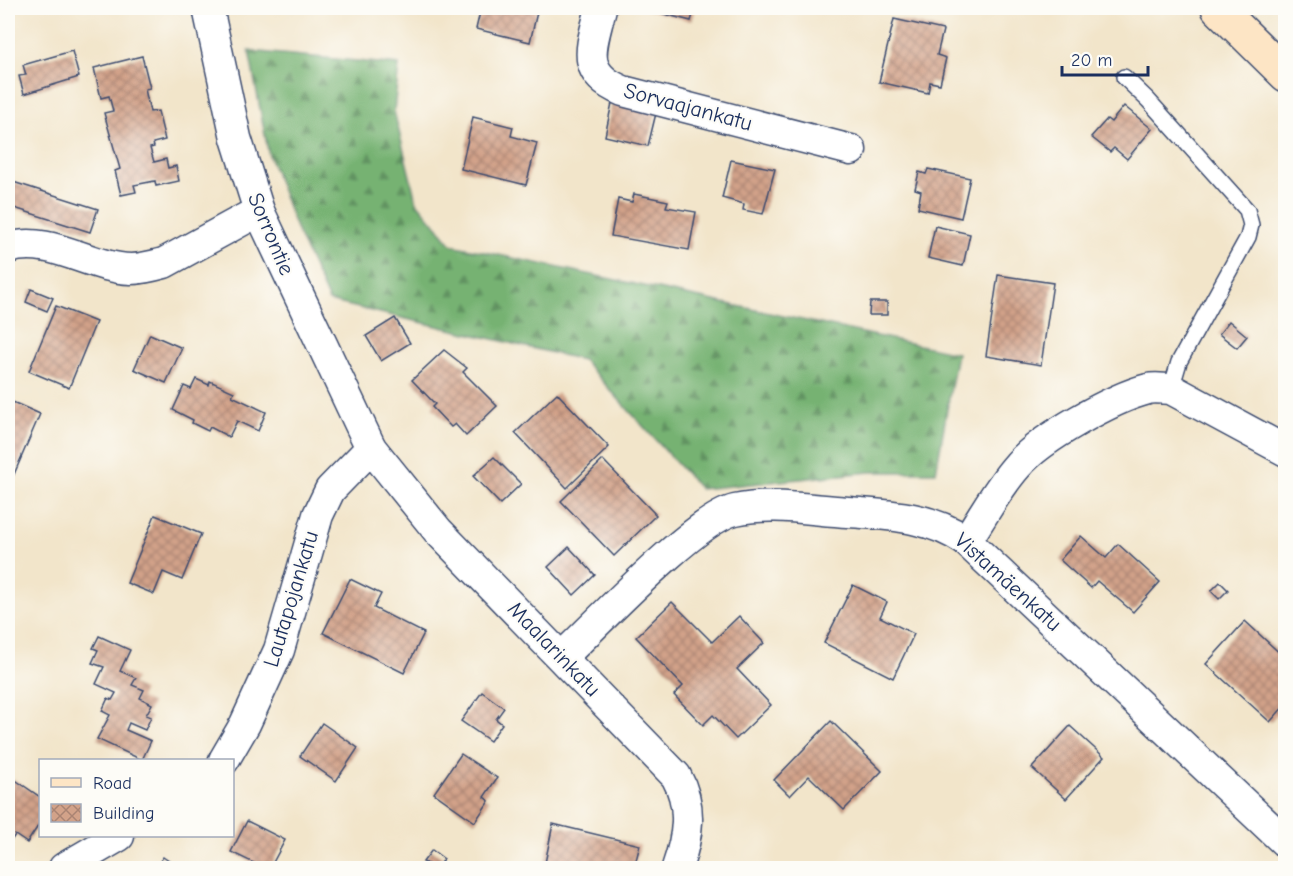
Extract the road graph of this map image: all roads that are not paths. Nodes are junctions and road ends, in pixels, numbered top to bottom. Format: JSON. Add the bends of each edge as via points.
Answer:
{"nodes":[{"id":1,"x":208,"y":8,"type":"edge"},
{"id":2,"x":601,"y":8,"type":"edge"},
{"id":3,"x":1218,"y":8,"type":"edge"},
{"id":4,"x":1286,"y":75,"type":"edge"},
{"id":5,"x":1124,"y":77,"type":"dead end"},
{"id":6,"x":851,"y":150,"type":"dead end"},
{"id":7,"x":259,"y":211,"type":"junction"},
{"id":8,"x":8,"y":248,"type":"edge"},
{"id":9,"x":1171,"y":389,"type":"junction"},
{"id":10,"x":371,"y":448,"type":"junction"},
{"id":11,"x":1286,"y":451,"type":"edge"},
{"id":12,"x":966,"y":541,"type":"junction"},
{"id":13,"x":562,"y":657,"type":"junction"},
{"id":14,"x":225,"y":759,"type":"edge"},
{"id":15,"x":117,"y":837,"type":"edge"},
{"id":16,"x":1286,"y":843,"type":"edge"},
{"id":17,"x":64,"y":868,"type":"edge"},
{"id":18,"x":677,"y":868,"type":"edge"}],
"edges":[{"from":1,"to":7,"type":"street","name":"Sorrontie","via":[[236,138]]},
{"from":2,"to":6,"type":"street","name":"Sorvaajankatu","via":[[592,56],[595,71],[605,84]]},
{"from":3,"to":4,"type":"main road"},
{"from":5,"to":9,"type":"lane","via":[[1247,210],[1251,225],[1179,362]]},
{"from":7,"to":8,"type":"street","via":[[148,268],[113,267],[32,244]]},
{"from":7,"to":10,"type":"street","name":"Sorrontie"},
{"from":9,"to":11,"type":"street"},
{"from":9,"to":12,"type":"street","via":[[1151,388],[1132,395],[1045,441],[1016,466]]},
{"from":10,"to":13,"type":"street","name":"Maalarinkatu","via":[[438,531]]},
{"from":10,"to":14,"type":"street","name":"Lautapojankatu","via":[[330,490],[318,515],[279,650]]},
{"from":12,"to":13,"type":"street","name":"Vistamäenkatu","via":[[948,528],[901,516],[760,506],[732,511],[692,535]]},
{"from":12,"to":16,"type":"street","name":"Vistamäenkatu"},
{"from":13,"to":18,"type":"street","name":"Maalarinkatu","via":[[676,776],[682,787],[688,818]]},
{"from":15,"to":17,"type":"street"}]}
